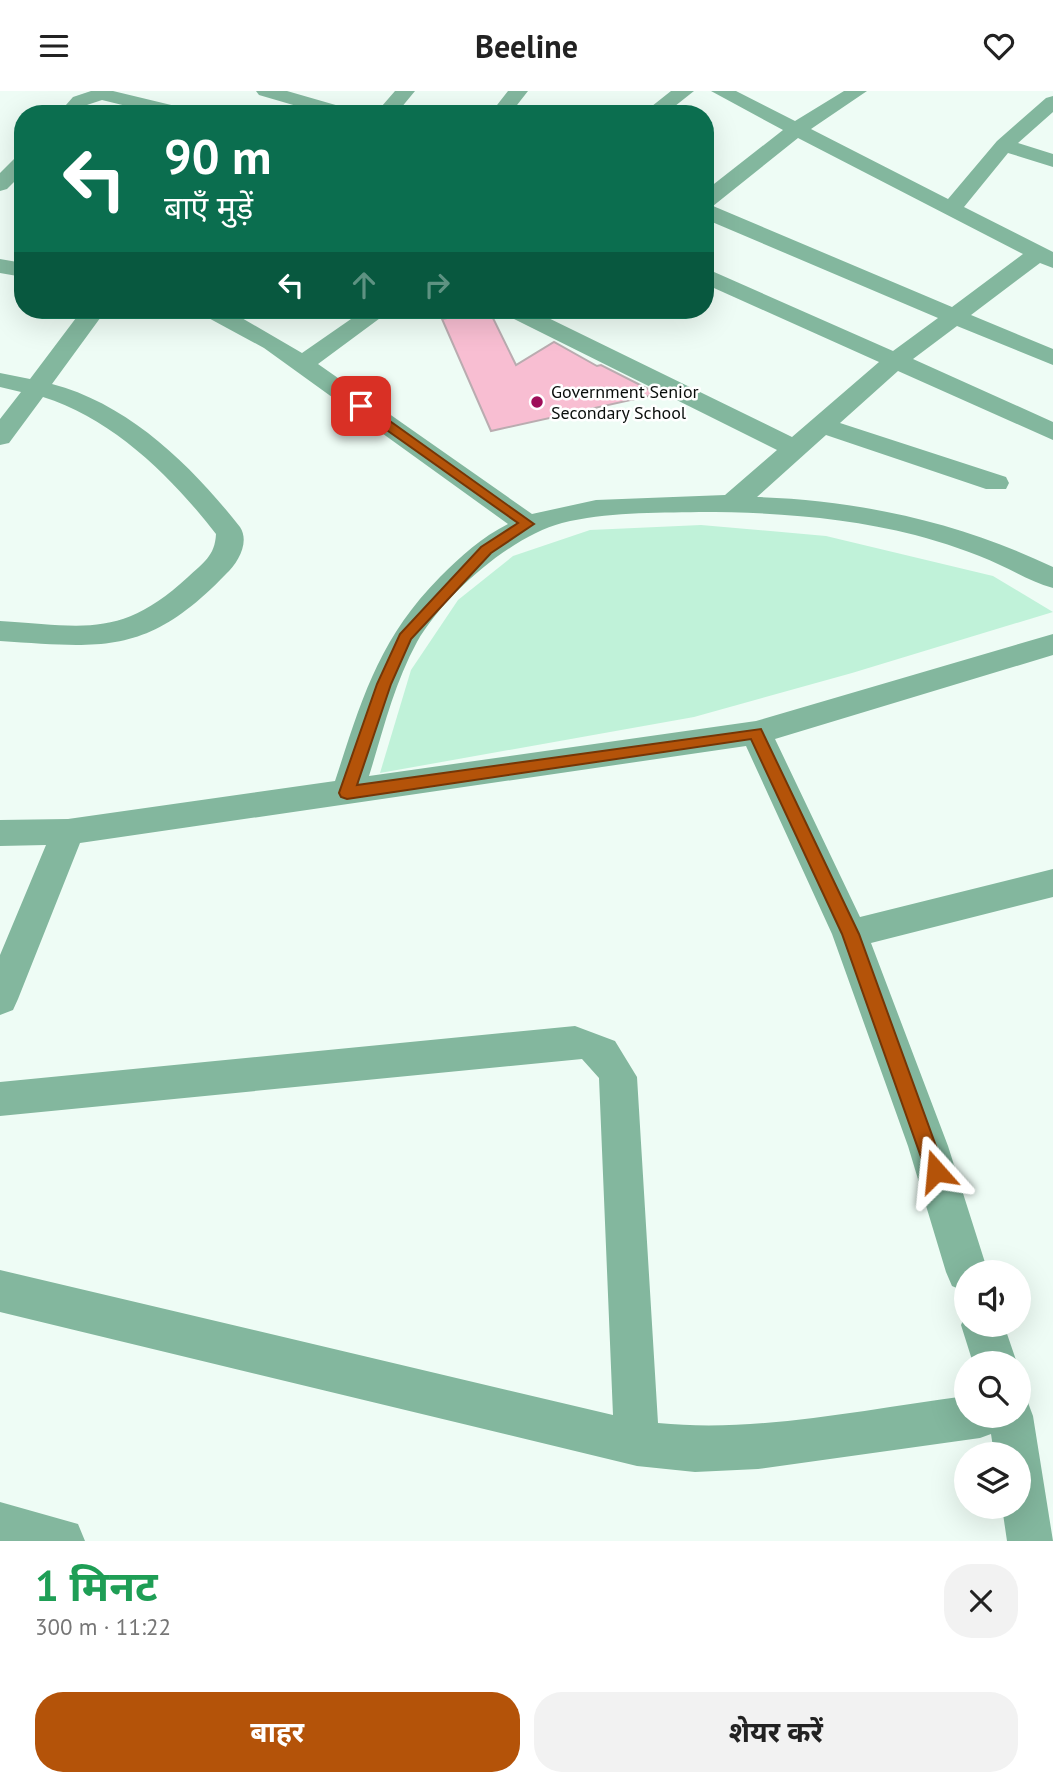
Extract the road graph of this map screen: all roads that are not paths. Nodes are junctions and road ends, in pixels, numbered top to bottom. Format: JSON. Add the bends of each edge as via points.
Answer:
{"nodes":[{"id":1,"x":266,"y":91,"type":"edge"},
{"id":2,"x":405,"y":91,"type":"edge"},
{"id":3,"x":518,"y":91,"type":"edge"},
{"id":4,"x":684,"y":91,"type":"edge"},
{"id":5,"x":721,"y":91,"type":"edge"},
{"id":6,"x":857,"y":91,"type":"edge"},
{"id":7,"x":1053,"y":102,"type":"edge"},
{"id":8,"x":76,"y":105,"type":"edge"},
{"id":9,"x":147,"y":105,"type":"edge"},
{"id":10,"x":315,"y":105,"type":"edge"},
{"id":11,"x":393,"y":105,"type":"edge"},
{"id":12,"x":507,"y":105,"type":"edge"},
{"id":13,"x":665,"y":105,"type":"edge"},
{"id":14,"x":797,"y":129,"type":"junction"},
{"id":15,"x":1004,"y":145,"type":"junction"},
{"id":16,"x":1053,"y":161,"type":"edge"},
{"id":17,"x":14,"y":170,"type":"edge"},
{"id":18,"x":0,"y":185,"type":"edge"},
{"id":19,"x":714,"y":195,"type":"edge"},
{"id":20,"x":952,"y":207,"type":"junction"},
{"id":21,"x":714,"y":216,"type":"edge"},
{"id":22,"x":1046,"y":257,"type":"edge"},
{"id":23,"x":714,"y":279,"type":"edge"},
{"id":24,"x":954,"y":317,"type":"junction"},
{"id":25,"x":87,"y":319,"type":"edge"},
{"id":26,"x":231,"y":319,"type":"edge"},
{"id":27,"x":366,"y":319,"type":"edge"},
{"id":28,"x":532,"y":319,"type":"edge"},
{"id":29,"x":1053,"y":358,"type":"edge"},
{"id":30,"x":895,"y":361,"type":"junction"},
{"id":31,"x":302,"y":364,"type":"junction"},
{"id":32,"x":0,"y":380,"type":"edge"},
{"id":33,"x":37,"y":388,"type":"junction"},
{"id":34,"x":822,"y":425,"type":"junction"},
{"id":35,"x":1053,"y":432,"type":"edge"},
{"id":36,"x":0,"y":437,"type":"edge"},
{"id":37,"x":795,"y":449,"type":"junction"},
{"id":38,"x":996,"y":483,"type":"dead end"},
{"id":39,"x":734,"y":502,"type":"junction"},
{"id":40,"x":527,"y":524,"type":"junction"},
{"id":41,"x":1053,"y":579,"type":"edge"},
{"id":42,"x":0,"y":631,"type":"edge"},
{"id":43,"x":1053,"y":644,"type":"edge"},
{"id":44,"x":756,"y":733,"type":"junction"},
{"id":45,"x":347,"y":793,"type":"junction"},
{"id":46,"x":68,"y":832,"type":"junction"},
{"id":47,"x":0,"y":833,"type":"edge"},
{"id":48,"x":1053,"y":883,"type":"edge"},
{"id":49,"x":850,"y":934,"type":"junction"},
{"id":50,"x":0,"y":999,"type":"edge"},
{"id":51,"x":0,"y":1099,"type":"edge"},
{"id":52,"x":963,"y":1260,"type":"edge"},
{"id":53,"x":0,"y":1291,"type":"edge"},
{"id":54,"x":954,"y":1420,"type":"edge"},
{"id":55,"x":637,"y":1443,"type":"junction"},
{"id":56,"x":1027,"y":1519,"type":"edge"},
{"id":57,"x":0,"y":1525,"type":"edge"},
{"id":58,"x":61,"y":1541,"type":"edge"},
{"id":59,"x":1031,"y":1541,"type":"edge"}],
"edges":[{"from":1,"to":10,"type":"street"},
{"from":2,"to":11,"type":"street"},
{"from":3,"to":12,"type":"street"},
{"from":4,"to":13,"type":"street"},
{"from":5,"to":14,"type":"street"},
{"from":6,"to":14,"type":"street"},
{"from":7,"to":15,"type":"street","via":[[1033,131]]},
{"from":8,"to":9,"type":"street","via":[[101,94]]},
{"from":14,"to":19,"type":"street"},
{"from":14,"to":20,"type":"street"},
{"from":15,"to":16,"type":"street"},
{"from":15,"to":20,"type":"street"},
{"from":17,"to":18,"type":"street"},
{"from":20,"to":22,"type":"street"},
{"from":21,"to":24,"type":"street"},
{"from":22,"to":24,"type":"street"},
{"from":23,"to":30,"type":"street"},
{"from":24,"to":29,"type":"street"},
{"from":24,"to":30,"type":"street"},
{"from":25,"to":33,"type":"street"},
{"from":26,"to":31,"type":"street"},
{"from":27,"to":31,"type":"street"},
{"from":28,"to":37,"type":"street"},
{"from":30,"to":34,"type":"street"},
{"from":30,"to":35,"type":"street"},
{"from":31,"to":40,"type":"street"},
{"from":32,"to":33,"type":"street"},
{"from":33,"to":36,"type":"street"},
{"from":33,"to":42,"type":"street","via":[[65,396],[118,424],[219,518],[230,533],[230,550],[171,609],[140,627],[102,633]]},
{"from":34,"to":37,"type":"street"},
{"from":34,"to":38,"type":"street"},
{"from":37,"to":39,"type":"street"},
{"from":39,"to":40,"type":"street","via":[[569,511]]},
{"from":39,"to":41,"type":"street","via":[[891,521],[958,539]]},
{"from":40,"to":45,"type":"street","via":[[486,550],[405,637]]},
{"from":43,"to":44,"type":"street"},
{"from":44,"to":45,"type":"street"},
{"from":44,"to":49,"type":"street"},
{"from":45,"to":46,"type":"street"},
{"from":46,"to":47,"type":"street"},
{"from":46,"to":50,"type":"street"},
{"from":48,"to":49,"type":"street"},
{"from":49,"to":52,"type":"street","via":[[928,1146]]},
{"from":51,"to":55,"type":"street","via":[[561,1043],[596,1044],[618,1077]]},
{"from":53,"to":55,"type":"street"},
{"from":54,"to":55,"type":"street","via":[[758,1446],[695,1449]]},
{"from":56,"to":59,"type":"street"},
{"from":57,"to":58,"type":"street"}]}
